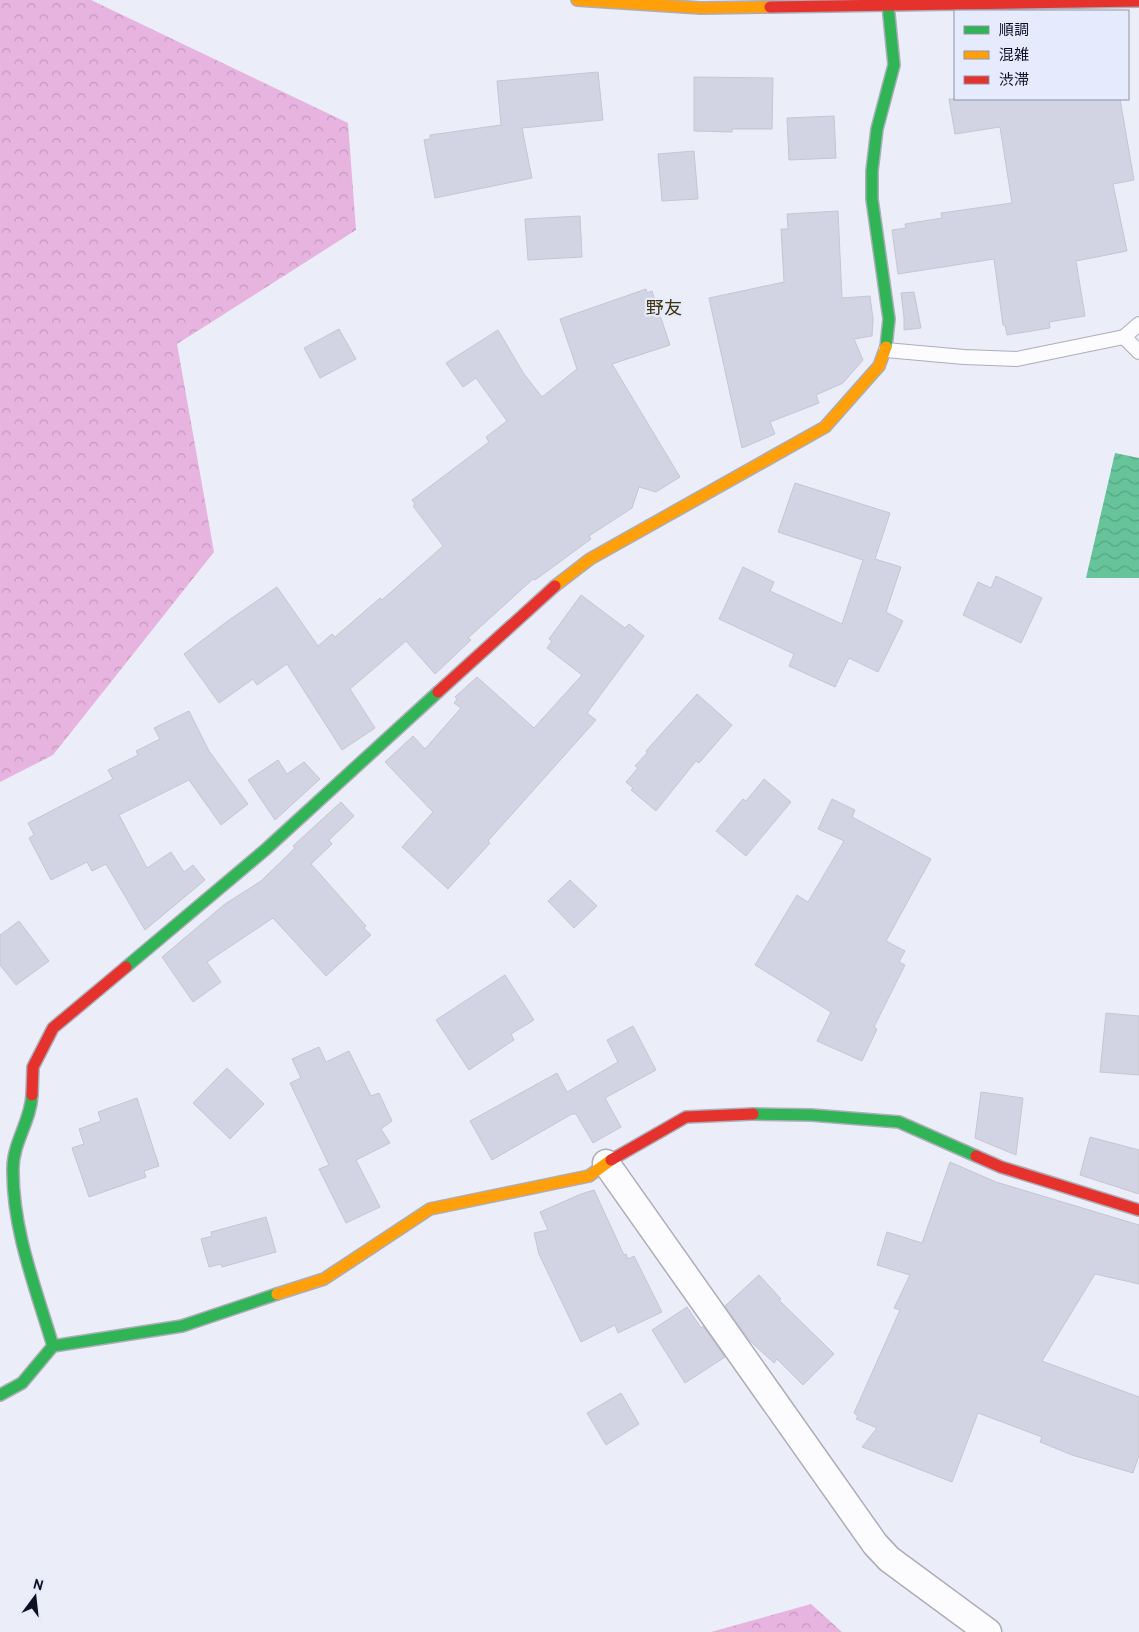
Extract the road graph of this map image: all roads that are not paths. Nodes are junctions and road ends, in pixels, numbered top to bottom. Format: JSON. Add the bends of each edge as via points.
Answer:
{"nodes":[{"id":1,"x":577,"y":0,"type":"edge"},
{"id":2,"x":1139,"y":1,"type":"edge"},
{"id":3,"x":888,"y":5,"type":"junction"},
{"id":4,"x":1139,"y":324,"type":"edge"},
{"id":5,"x":1124,"y":337,"type":"junction"},
{"id":6,"x":886,"y":350,"type":"junction"},
{"id":7,"x":1139,"y":352,"type":"edge"},
{"id":8,"x":606,"y":1163,"type":"junction"},
{"id":9,"x":1139,"y":1210,"type":"edge"},
{"id":10,"x":52,"y":1346,"type":"junction"},
{"id":11,"x":0,"y":1395,"type":"edge"},
{"id":12,"x":988,"y":1632,"type":"edge"}],
"edges":[{"from":1,"to":3,"type":"street","via":[[701,8]]},
{"from":2,"to":3,"type":"street"},
{"from":3,"to":6,"type":"street","via":[[894,65],[877,129],[872,171],[872,199],[889,318]]},
{"from":4,"to":5,"type":"lane"},
{"from":5,"to":6,"type":"lane","via":[[1017,359]]},
{"from":5,"to":7,"type":"lane"},
{"from":6,"to":10,"type":"street","via":[[879,366],[825,427],[590,559],[546,593],[265,850],[53,1028],[33,1067],[32,1101],[16,1148],[13,1168],[22,1240]]},
{"from":8,"to":9,"type":"street","via":[[686,1118],[733,1114],[811,1115],[899,1122],[1001,1167]]},
{"from":8,"to":10,"type":"street","via":[[588,1176],[430,1209],[324,1279],[259,1301],[182,1326]]},
{"from":8,"to":12,"type":"street","via":[[874,1544],[889,1559]]},
{"from":10,"to":11,"type":"street","via":[[22,1383]]}]}
